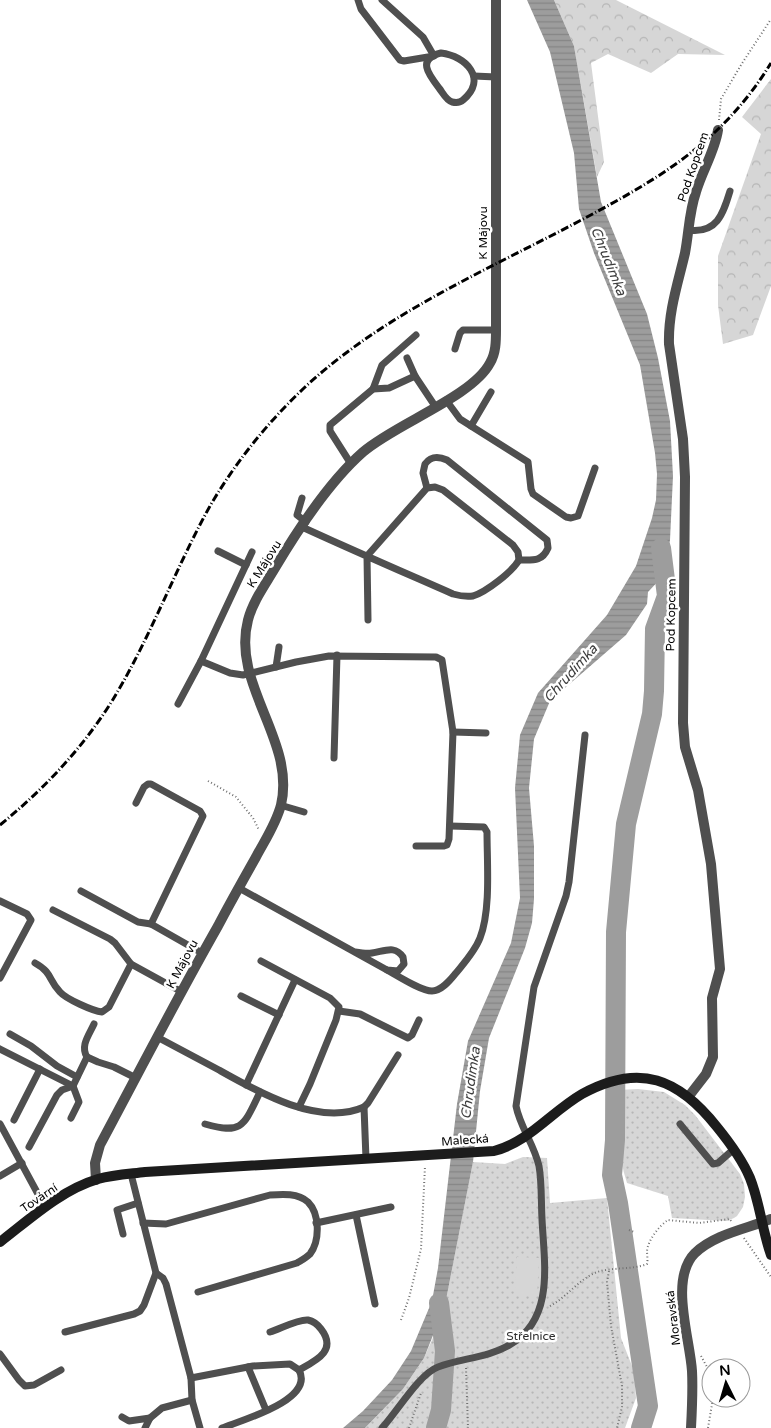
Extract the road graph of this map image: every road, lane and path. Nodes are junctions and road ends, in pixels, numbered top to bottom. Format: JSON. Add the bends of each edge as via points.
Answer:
{"nodes":[{"id":1,"x":358,"y":0,"type":"edge"},
{"id":2,"x":382,"y":0,"type":"edge"},
{"id":3,"x":496,"y":0,"type":"edge"},
{"id":4,"x":771,"y":19,"type":"edge"},
{"id":5,"x":434,"y":56,"type":"junction"},
{"id":6,"x":474,"y":76,"type":"junction"},
{"id":7,"x":496,"y":77,"type":"junction"},
{"id":8,"x":718,"y":130,"type":"joint"},
{"id":9,"x":730,"y":191,"type":"dead end"},
{"id":10,"x":688,"y":230,"type":"junction"},
{"id":11,"x":496,"y":330,"type":"junction"},
{"id":12,"x":416,"y":335,"type":"dead end"},
{"id":13,"x":455,"y":349,"type":"dead end"},
{"id":14,"x":407,"y":358,"type":"dead end"},
{"id":15,"x":414,"y":376,"type":"junction"},
{"id":16,"x":372,"y":389,"type":"junction"},
{"id":17,"x":492,"y":392,"type":"dead end"},
{"id":18,"x":446,"y":400,"type":"junction"},
{"id":19,"x":435,"y":406,"type":"junction"},
{"id":20,"x":470,"y":426,"type":"junction"},
{"id":21,"x":351,"y":464,"type":"junction"},
{"id":22,"x":595,"y":468,"type":"dead end"},
{"id":23,"x":427,"y":488,"type":"junction"},
{"id":24,"x":302,"y":498,"type":"dead end"},
{"id":25,"x":304,"y":524,"type":"junction"},
{"id":26,"x":218,"y":551,"type":"dead end"},
{"id":27,"x":252,"y":552,"type":"dead end"},
{"id":28,"x":367,"y":556,"type":"junction"},
{"id":29,"x":519,"y":560,"type":"junction"},
{"id":30,"x":246,"y":565,"type":"junction"},
{"id":31,"x":368,"y":620,"type":"dead end"},
{"id":32,"x":279,"y":648,"type":"dead end"},
{"id":33,"x":337,"y":655,"type":"junction"},
{"id":34,"x":201,"y":661,"type":"junction"},
{"id":35,"x":276,"y":667,"type":"junction"},
{"id":36,"x":250,"y":674,"type":"junction"},
{"id":37,"x":178,"y":704,"type":"dead end"},
{"id":38,"x":453,"y":732,"type":"junction"},
{"id":39,"x":486,"y":733,"type":"dead end"},
{"id":40,"x":585,"y":735,"type":"dead end"},
{"id":41,"x":334,"y":758,"type":"dead end"},
{"id":42,"x":208,"y":781,"type":"dead end"},
{"id":43,"x":136,"y":803,"type":"dead end"},
{"id":44,"x":280,"y":805,"type":"junction"},
{"id":45,"x":304,"y":812,"type":"dead end"},
{"id":46,"x":450,"y":826,"type":"junction"},
{"id":47,"x":268,"y":835,"type":"junction"},
{"id":48,"x":416,"y":846,"type":"dead end"},
{"id":49,"x":239,"y":888,"type":"junction"},
{"id":50,"x":80,"y":891,"type":"dead end"},
{"id":51,"x":0,"y":901,"type":"edge"},
{"id":52,"x":53,"y":910,"type":"dead end"},
{"id":53,"x":151,"y":924,"type":"junction"},
{"id":54,"x":355,"y":952,"type":"junction"},
{"id":55,"x":202,"y":953,"type":"junction"},
{"id":56,"x":261,"y":961,"type":"dead end"},
{"id":57,"x":35,"y":963,"type":"dead end"},
{"id":58,"x":131,"y":964,"type":"junction"},
{"id":59,"x":387,"y":970,"type":"junction"},
{"id":60,"x":0,"y":978,"type":"edge"},
{"id":61,"x":295,"y":980,"type":"junction"},
{"id":62,"x":182,"y":992,"type":"junction"},
{"id":63,"x":241,"y":996,"type":"dead end"},
{"id":64,"x":339,"y":1011,"type":"junction"},
{"id":65,"x":279,"y":1015,"type":"junction"},
{"id":66,"x":419,"y":1020,"type":"dead end"},
{"id":67,"x":94,"y":1024,"type":"dead end"},
{"id":68,"x":10,"y":1034,"type":"dead end"},
{"id":69,"x":158,"y":1037,"type":"junction"},
{"id":70,"x":0,"y":1049,"type":"edge"},
{"id":71,"x":398,"y":1055,"type":"dead end"},
{"id":72,"x":87,"y":1057,"type":"junction"},
{"id":73,"x":40,"y":1069,"type":"junction"},
{"id":74,"x":77,"y":1077,"type":"junction"},
{"id":75,"x":136,"y":1078,"type":"junction"},
{"id":76,"x":246,"y":1085,"type":"junction"},
{"id":77,"x":73,"y":1086,"type":"junction"},
{"id":78,"x":260,"y":1092,"type":"junction"},
{"id":79,"x":689,"y":1096,"type":"junction"},
{"id":80,"x":299,"y":1107,"type":"junction"},
{"id":81,"x":364,"y":1107,"type":"junction"},
{"id":82,"x":71,"y":1118,"type":"dead end"},
{"id":83,"x":14,"y":1120,"type":"dead end"},
{"id":84,"x":0,"y":1124,"type":"edge"},
{"id":85,"x":205,"y":1124,"type":"dead end"},
{"id":86,"x":680,"y":1124,"type":"dead end"},
{"id":87,"x":527,"y":1136,"type":"junction"},
{"id":88,"x":29,"y":1147,"type":"dead end"},
{"id":89,"x":734,"y":1149,"type":"junction"},
{"id":90,"x":425,"y":1156,"type":"junction"},
{"id":91,"x":366,"y":1159,"type":"junction"},
{"id":92,"x":22,"y":1163,"type":"junction"},
{"id":93,"x":131,"y":1174,"type":"junction"},
{"id":94,"x":0,"y":1176,"type":"edge"},
{"id":95,"x":96,"y":1180,"type":"junction"},
{"id":96,"x":138,"y":1203,"type":"junction"},
{"id":97,"x":45,"y":1207,"type":"junction"},
{"id":98,"x":391,"y":1207,"type":"dead end"},
{"id":99,"x":356,"y":1215,"type":"junction"},
{"id":100,"x":767,"y":1221,"type":"edge"},
{"id":101,"x":143,"y":1223,"type":"junction"},
{"id":102,"x":316,"y":1224,"type":"junction"},
{"id":103,"x":629,"y":1230,"type":"dead end"},
{"id":104,"x":739,"y":1230,"type":"junction"},
{"id":105,"x":634,"y":1232,"type":"dead end"},
{"id":106,"x":122,"y":1234,"type":"dead end"},
{"id":107,"x":0,"y":1242,"type":"edge"},
{"id":108,"x":771,"y":1255,"type":"edge"},
{"id":109,"x":610,"y":1270,"type":"junction"},
{"id":110,"x":156,"y":1273,"type":"junction"},
{"id":111,"x":771,"y":1277,"type":"edge"},
{"id":112,"x":198,"y":1292,"type":"dead end"},
{"id":113,"x":375,"y":1304,"type":"dead end"},
{"id":114,"x":540,"y":1309,"type":"junction"},
{"id":115,"x":401,"y":1320,"type":"dead end"},
{"id":116,"x":66,"y":1332,"type":"dead end"},
{"id":117,"x":270,"y":1332,"type":"dead end"},
{"id":118,"x":0,"y":1354,"type":"edge"},
{"id":119,"x":466,"y":1361,"type":"junction"},
{"id":120,"x":248,"y":1367,"type":"junction"},
{"id":121,"x":61,"y":1370,"type":"dead end"},
{"id":122,"x":299,"y":1370,"type":"junction"},
{"id":123,"x":191,"y":1378,"type":"junction"},
{"id":124,"x":416,"y":1386,"type":"junction"},
{"id":125,"x":192,"y":1400,"type":"junction"},
{"id":126,"x":712,"y":1408,"type":"edge"},
{"id":127,"x":266,"y":1410,"type":"junction"},
{"id":128,"x":122,"y":1418,"type":"dead end"},
{"id":129,"x":150,"y":1418,"type":"junction"},
{"id":130,"x":145,"y":1428,"type":"edge"},
{"id":131,"x":200,"y":1428,"type":"edge"},
{"id":132,"x":222,"y":1428,"type":"edge"},
{"id":133,"x":382,"y":1428,"type":"edge"},
{"id":134,"x":409,"y":1428,"type":"edge"},
{"id":135,"x":468,"y":1428,"type":"edge"},
{"id":136,"x":616,"y":1428,"type":"edge"},
{"id":137,"x":691,"y":1428,"type":"edge"},
{"id":138,"x":708,"y":1428,"type":"edge"}],
"edges":[{"from":1,"to":5,"type":"lane","via":[[361,9],[400,60]]},
{"from":2,"to":5,"type":"lane","via":[[423,37]]},
{"from":3,"to":7,"type":"street","name":"K Májovu"},
{"from":4,"to":8,"type":"path","via":[[721,99]]},
{"from":5,"to":6,"type":"lane","via":[[456,56]]},
{"from":5,"to":6,"type":"lane","via":[[427,65],[427,71],[451,102],[460,102],[468,96],[475,83]]},
{"from":6,"to":7,"type":"lane"},
{"from":7,"to":11,"type":"street","name":"K Májovu"},
{"from":8,"to":10,"type":"street","name":"Pod Kopcem","via":[[692,204]]},
{"from":9,"to":10,"type":"lane","via":[[723,212],[712,226],[700,231]]},
{"from":10,"to":79,"type":"street","name":"Pod Kopcem","via":[[669,331],[685,477],[683,722],[685,747],[698,790],[710,858],[720,970],[712,998],[713,1057],[706,1074]]},
{"from":11,"to":13,"type":"lane","via":[[462,330]]},
{"from":11,"to":18,"type":"street","name":"K Májovu","via":[[494,350],[487,368]]},
{"from":12,"to":16,"type":"lane","via":[[382,366]]},
{"from":14,"to":15,"type":"lane"},
{"from":15,"to":16,"type":"lane","via":[[389,388]]},
{"from":15,"to":19,"type":"lane"},
{"from":16,"to":21,"type":"lane","via":[[330,425],[330,431]]},
{"from":17,"to":20,"type":"lane"},
{"from":18,"to":19,"type":"street","name":"K Májovu"},
{"from":18,"to":20,"type":"lane","via":[[456,415]]},
{"from":19,"to":21,"type":"street","name":"K Májovu","via":[[380,439]]},
{"from":20,"to":22,"type":"lane","via":[[528,462],[533,494],[566,517],[578,516]]},
{"from":21,"to":25,"type":"street","name":"K Májovu"},
{"from":23,"to":28,"type":"lane"},
{"from":23,"to":29,"type":"lane","via":[[443,490],[513,545]]},
{"from":23,"to":29,"type":"lane","via":[[423,473],[425,464],[432,458],[447,460],[547,540],[548,548],[542,558]]},
{"from":24,"to":25,"type":"lane","via":[[297,515]]},
{"from":25,"to":28,"type":"lane"},
{"from":25,"to":36,"type":"street","name":"K Májovu","via":[[251,610],[246,644]]},
{"from":26,"to":30,"type":"lane"},
{"from":27,"to":30,"type":"lane"},
{"from":28,"to":29,"type":"lane","via":[[453,594],[467,597],[482,592],[511,571]]},
{"from":28,"to":31,"type":"lane"},
{"from":30,"to":34,"type":"lane"},
{"from":32,"to":35,"type":"lane"},
{"from":33,"to":35,"type":"lane"},
{"from":33,"to":38,"type":"lane","via":[[440,658]]},
{"from":33,"to":41,"type":"lane"},
{"from":34,"to":36,"type":"lane","via":[[237,675]]},
{"from":34,"to":37,"type":"lane"},
{"from":35,"to":36,"type":"lane"},
{"from":36,"to":44,"type":"street","name":"K Májovu","via":[[281,763],[283,787]]},
{"from":38,"to":39,"type":"lane"},
{"from":38,"to":46,"type":"lane"},
{"from":40,"to":87,"type":"lane","via":[[569,882],[534,987],[516,1106]]},
{"from":42,"to":47,"type":"path","via":[[236,797],[258,829]]},
{"from":43,"to":53,"type":"lane","via":[[144,787],[151,784],[200,810],[203,816]]},
{"from":44,"to":45,"type":"lane"},
{"from":44,"to":47,"type":"street","name":"K Májovu"},
{"from":46,"to":48,"type":"lane","via":[[447,845]]},
{"from":46,"to":59,"type":"lane","via":[[484,827],[487,832],[486,902],[479,940],[453,977],[437,990],[427,990]]},
{"from":47,"to":49,"type":"street","name":"K Májovu"},
{"from":49,"to":54,"type":"lane"},
{"from":49,"to":55,"type":"street","name":"K Májovu"},
{"from":50,"to":53,"type":"lane","via":[[138,922]]},
{"from":51,"to":60,"type":"lane","via":[[26,914],[31,920]]},
{"from":52,"to":58,"type":"lane","via":[[110,939]]},
{"from":53,"to":55,"type":"lane"},
{"from":54,"to":59,"type":"lane"},
{"from":54,"to":59,"type":"lane","via":[[398,951],[403,957],[403,967],[398,971]]},
{"from":55,"to":62,"type":"street","name":"K Májovu"},
{"from":56,"to":61,"type":"lane"},
{"from":57,"to":58,"type":"lane","via":[[46,970],[62,994],[102,1012],[109,1007]]},
{"from":58,"to":62,"type":"lane"},
{"from":61,"to":64,"type":"lane","via":[[334,1001]]},
{"from":61,"to":65,"type":"lane"},
{"from":62,"to":69,"type":"street","name":"K Májovu"},
{"from":63,"to":65,"type":"lane"},
{"from":64,"to":66,"type":"lane","via":[[360,1014],[408,1038]]},
{"from":64,"to":80,"type":"lane"},
{"from":65,"to":76,"type":"lane"},
{"from":67,"to":72,"type":"lane","via":[[84,1046]]},
{"from":68,"to":74,"type":"lane"},
{"from":69,"to":75,"type":"street","name":"K Májovu"},
{"from":69,"to":76,"type":"lane"},
{"from":70,"to":73,"type":"lane"},
{"from":71,"to":81,"type":"lane"},
{"from":72,"to":74,"type":"lane"},
{"from":72,"to":75,"type":"lane"},
{"from":73,"to":77,"type":"lane"},
{"from":73,"to":83,"type":"lane"},
{"from":74,"to":77,"type":"lane"},
{"from":75,"to":95,"type":"street","name":"K Májovu","via":[[100,1145],[95,1163]]},
{"from":76,"to":78,"type":"lane"},
{"from":77,"to":82,"type":"lane","via":[[79,1102]]},
{"from":77,"to":88,"type":"lane","via":[[57,1095]]},
{"from":78,"to":80,"type":"lane"},
{"from":78,"to":85,"type":"lane","via":[[247,1118],[238,1127],[224,1129]]},
{"from":79,"to":87,"type":"street","name":"Malecká","via":[[658,1081],[621,1079],[575,1098]]},
{"from":79,"to":89,"type":"street","name":"Malecká"},
{"from":80,"to":81,"type":"lane","via":[[340,1114]]},
{"from":81,"to":91,"type":"lane"},
{"from":84,"to":92,"type":"lane"},
{"from":86,"to":89,"type":"lane","via":[[713,1164]]},
{"from":87,"to":90,"type":"street","name":"Malecká","via":[[513,1145],[486,1152]]},
{"from":87,"to":114,"type":"lane","via":[[539,1168],[544,1264]]},
{"from":89,"to":100,"type":"street","name":"Malecká","via":[[751,1180]]},
{"from":90,"to":91,"type":"street","name":"Malecká"},
{"from":90,"to":115,"type":"path","via":[[421,1249]]},
{"from":91,"to":93,"type":"street","name":"Malecká"},
{"from":92,"to":94,"type":"lane"},
{"from":92,"to":97,"type":"lane"},
{"from":93,"to":95,"type":"street","name":"Malecká"},
{"from":93,"to":96,"type":"lane"},
{"from":95,"to":97,"type":"street","name":"Tovární","via":[[79,1186]]},
{"from":96,"to":101,"type":"lane"},
{"from":96,"to":106,"type":"lane","via":[[117,1209]]},
{"from":97,"to":107,"type":"street","name":"Tovární"},
{"from":98,"to":99,"type":"lane"},
{"from":99,"to":102,"type":"lane"},
{"from":99,"to":113,"type":"lane"},
{"from":100,"to":104,"type":"street","name":"Moravská"},
{"from":100,"to":108,"type":"street","name":"Malecká"},
{"from":101,"to":102,"type":"lane","via":[[166,1224],[280,1194],[296,1196],[308,1203]]},
{"from":101,"to":110,"type":"lane"},
{"from":102,"to":112,"type":"lane","via":[[314,1247],[304,1259]]},
{"from":103,"to":105,"type":"path"},
{"from":104,"to":109,"type":"path","via":[[730,1219],[699,1223],[668,1220],[651,1240],[647,1264]]},
{"from":104,"to":111,"type":"path"},
{"from":104,"to":137,"type":"street","name":"Moravská","via":[[712,1241],[694,1254],[682,1277],[692,1372]]},
{"from":109,"to":114,"type":"path","via":[[597,1272],[557,1302]]},
{"from":109,"to":136,"type":"path","via":[[607,1282],[611,1326],[622,1386],[622,1407]]},
{"from":110,"to":116,"type":"lane","via":[[140,1311]]},
{"from":110,"to":123,"type":"lane","via":[[166,1284]]},
{"from":114,"to":119,"type":"lane","via":[[520,1338],[500,1350]]},
{"from":117,"to":122,"type":"lane","via":[[305,1320],[320,1328],[327,1342],[325,1352]]},
{"from":118,"to":121,"type":"lane","via":[[25,1386],[34,1385]]},
{"from":119,"to":124,"type":"lane","via":[[439,1367]]},
{"from":119,"to":135,"type":"path"},
{"from":120,"to":122,"type":"lane","via":[[287,1364]]},
{"from":120,"to":123,"type":"lane"},
{"from":120,"to":127,"type":"lane"},
{"from":122,"to":127,"type":"lane","via":[[302,1378],[298,1389],[283,1402]]},
{"from":123,"to":125,"type":"lane"},
{"from":124,"to":133,"type":"lane"},
{"from":124,"to":134,"type":"path","via":[[422,1394]]},
{"from":125,"to":129,"type":"lane","via":[[162,1408]]},
{"from":125,"to":131,"type":"lane"},
{"from":126,"to":138,"type":"path"},
{"from":127,"to":132,"type":"lane"},
{"from":128,"to":129,"type":"lane","via":[[129,1421]]},
{"from":129,"to":130,"type":"lane"}]}
